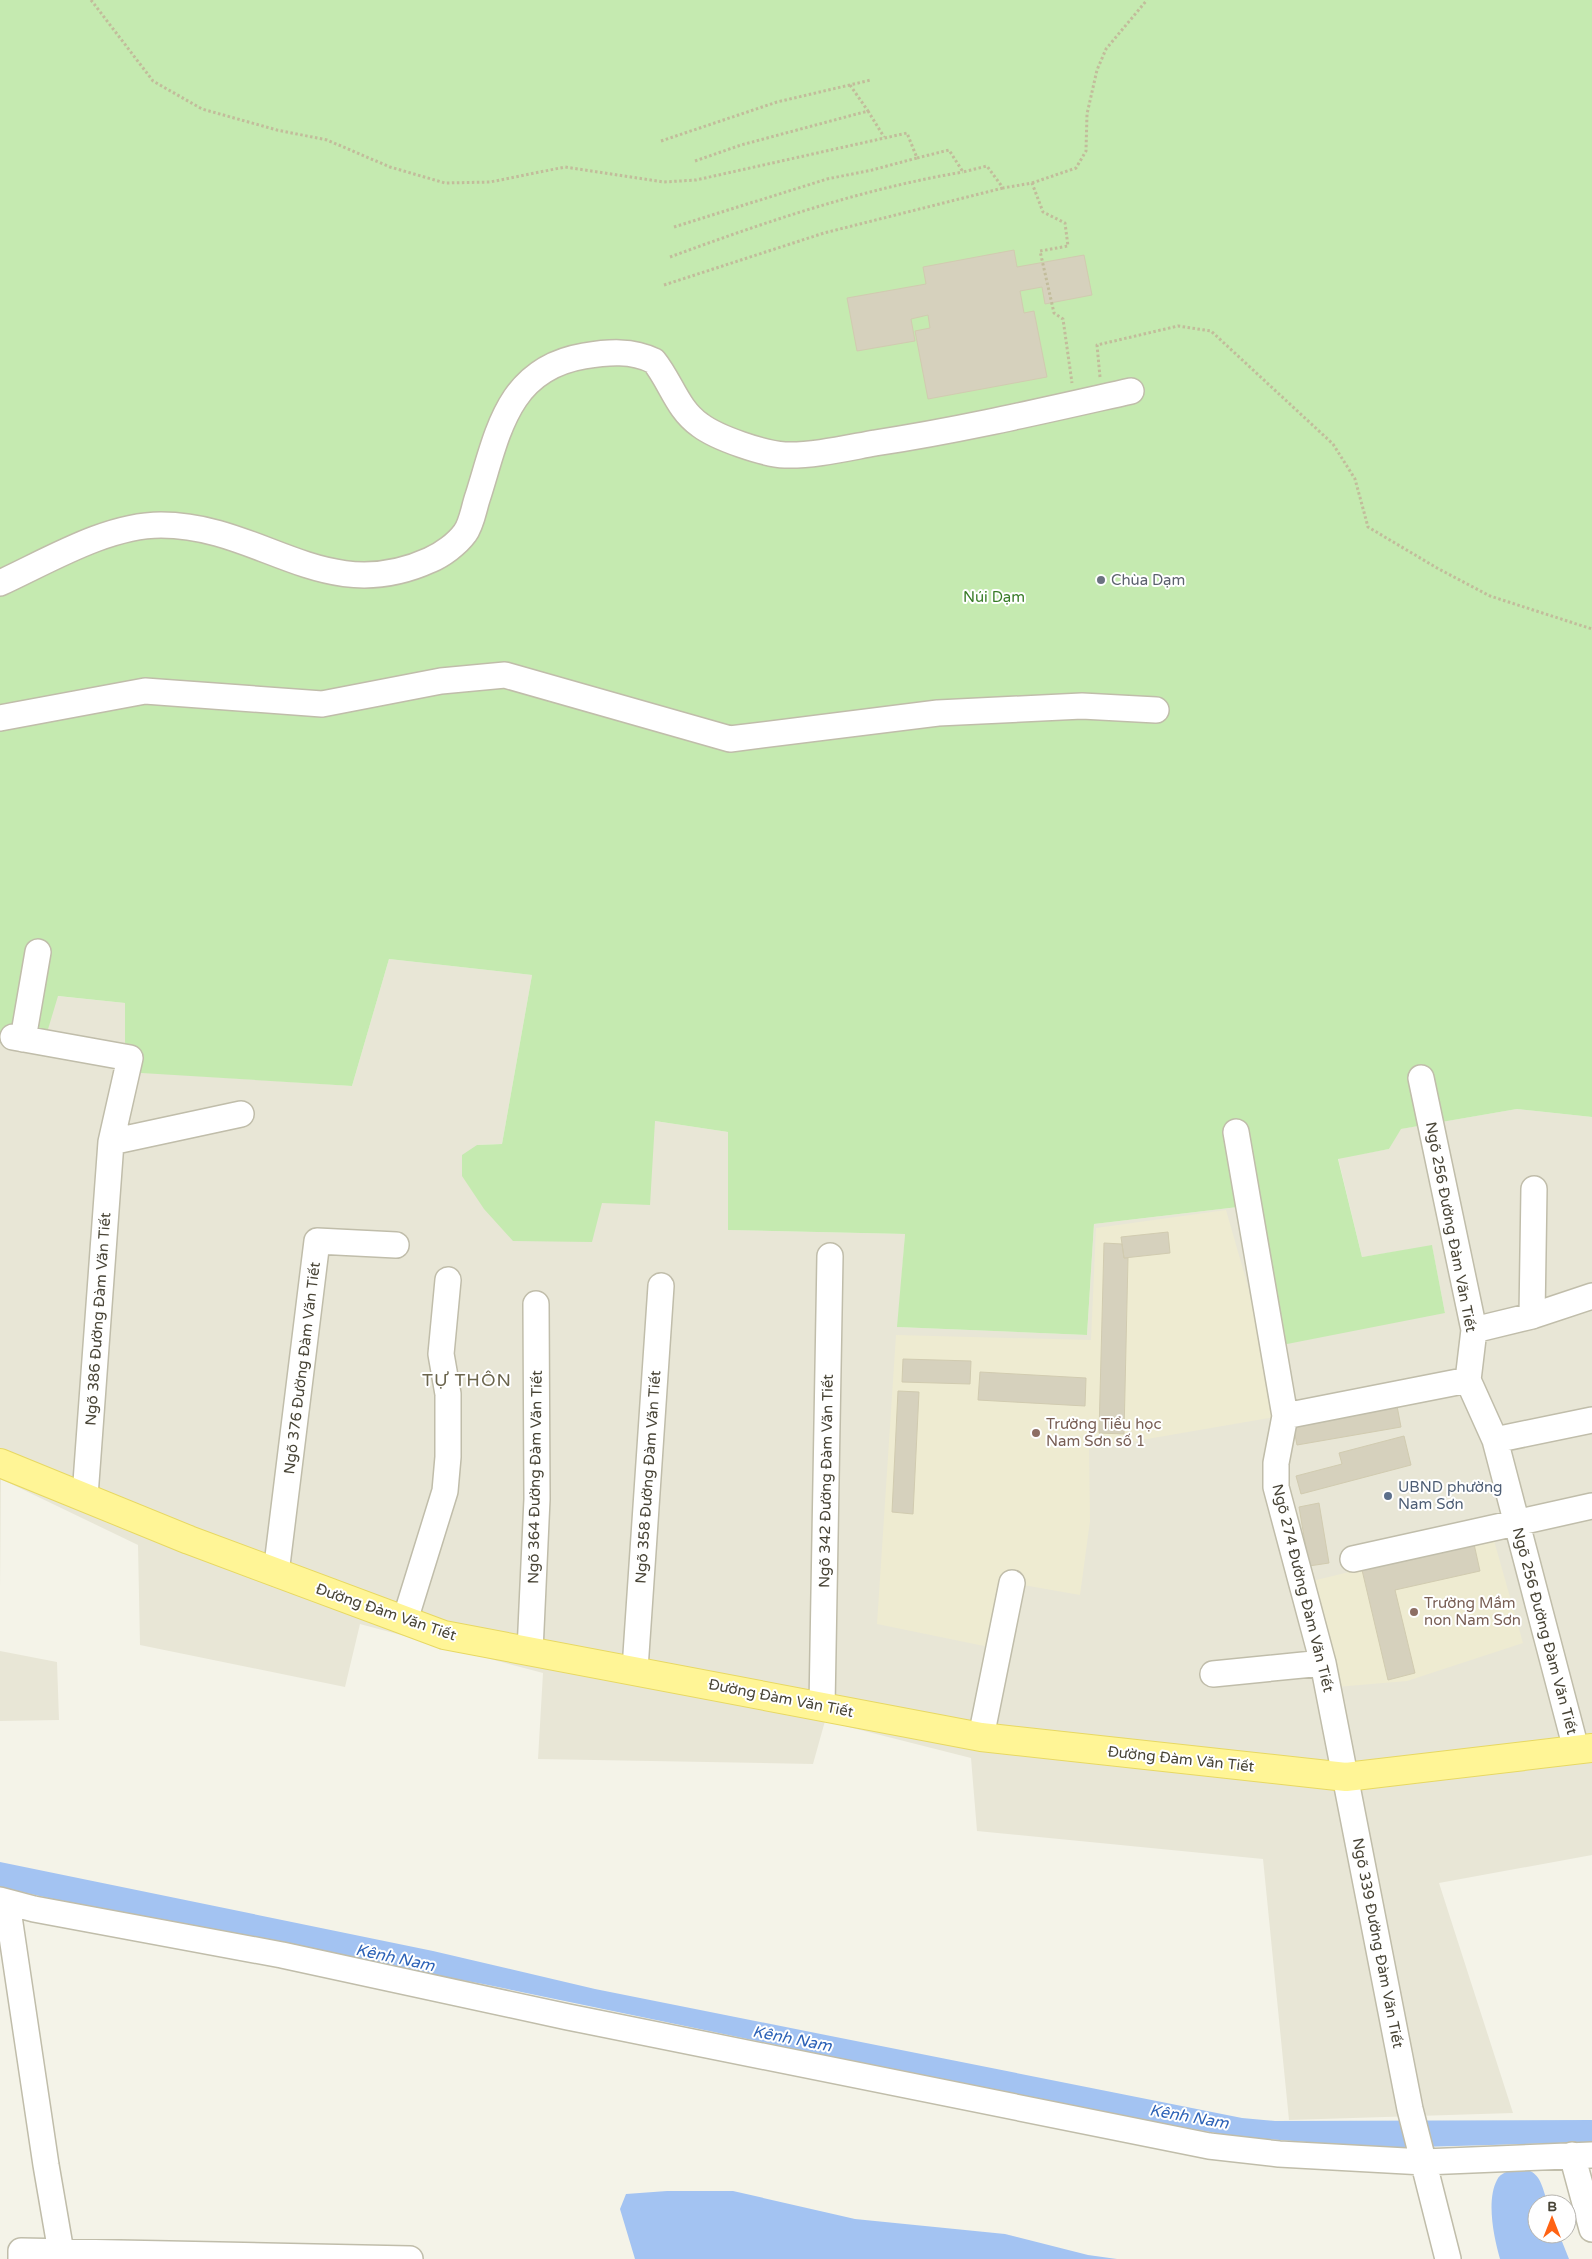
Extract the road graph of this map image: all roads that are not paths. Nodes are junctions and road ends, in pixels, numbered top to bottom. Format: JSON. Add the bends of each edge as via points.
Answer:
{"nodes":[{"id":1,"x":1131,"y":391,"type":"dead end"},
{"id":2,"x":0,"y":583,"type":"edge"},
{"id":3,"x":1156,"y":710,"type":"dead end"},
{"id":4,"x":0,"y":718,"type":"edge"},
{"id":5,"x":38,"y":952,"type":"dead end"},
{"id":6,"x":1421,"y":1078,"type":"dead end"},
{"id":7,"x":241,"y":1114,"type":"dead end"},
{"id":8,"x":1236,"y":1132,"type":"dead end"},
{"id":9,"x":111,"y":1142,"type":"junction"},
{"id":10,"x":1534,"y":1189,"type":"dead end"},
{"id":11,"x":396,"y":1245,"type":"dead end"},
{"id":12,"x":830,"y":1256,"type":"dead end"},
{"id":13,"x":448,"y":1280,"type":"dead end"},
{"id":14,"x":660,"y":1286,"type":"dead end"},
{"id":15,"x":1592,"y":1296,"type":"edge"},
{"id":16,"x":536,"y":1304,"type":"dead end"},
{"id":17,"x":1532,"y":1316,"type":"junction"},
{"id":18,"x":1474,"y":1330,"type":"junction"},
{"id":19,"x":1468,"y":1380,"type":"junction"},
{"id":20,"x":1285,"y":1416,"type":"junction"},
{"id":21,"x":1592,"y":1420,"type":"edge"},
{"id":22,"x":1495,"y":1440,"type":"junction"},
{"id":23,"x":0,"y":1463,"type":"edge"},
{"id":24,"x":85,"y":1496,"type":"junction"},
{"id":25,"x":1592,"y":1506,"type":"edge"},
{"id":26,"x":1517,"y":1522,"type":"junction"},
{"id":27,"x":1353,"y":1559,"type":"dead end"},
{"id":28,"x":276,"y":1573,"type":"junction"},
{"id":29,"x":1012,"y":1583,"type":"dead end"},
{"id":30,"x":405,"y":1620,"type":"junction"},
{"id":31,"x":530,"y":1651,"type":"junction"},
{"id":32,"x":1323,"y":1663,"type":"junction"},
{"id":33,"x":635,"y":1669,"type":"junction"},
{"id":34,"x":1213,"y":1674,"type":"dead end"},
{"id":35,"x":822,"y":1706,"type":"junction"},
{"id":36,"x":981,"y":1737,"type":"junction"},
{"id":37,"x":1584,"y":1749,"type":"edge"},
{"id":38,"x":1346,"y":1777,"type":"junction"},
{"id":39,"x":4,"y":1902,"type":"edge"},
{"id":40,"x":1582,"y":2155,"type":"edge"},
{"id":41,"x":1424,"y":2162,"type":"junction"},
{"id":42,"x":1592,"y":2229,"type":"edge"},
{"id":43,"x":61,"y":2252,"type":"junction"},
{"id":44,"x":21,"y":2259,"type":"edge"},
{"id":45,"x":410,"y":2259,"type":"edge"},
{"id":46,"x":1448,"y":2259,"type":"edge"}],
"edges":[{"from":1,"to":2,"type":"street","via":[[946,432],[784,455],[726,440],[700,425],[686,413],[654,361],[629,353],[592,355],[554,365],[524,386],[513,399],[500,426],[466,532],[431,560],[375,575],[344,575],[319,570],[222,532],[160,525],[103,536]]},
{"from":3,"to":4,"type":"street","via":[[1082,706],[938,713],[730,740],[505,674],[441,681],[322,704],[145,691]]},
{"from":5,"to":9,"type":"street","name":"Ngõ 386 Đường Đàm Văn Tiết","via":[[18,1038],[130,1058]]},
{"from":6,"to":18,"type":"street","name":"Ngõ 256 Đường Đàm Văn Tiết"},
{"from":7,"to":9,"type":"street"},
{"from":8,"to":20,"type":"street","name":"Ngõ 274 Đường Đàm Văn Tiết"},
{"from":9,"to":24,"type":"street","name":"Ngõ 386 Đường Đàm Văn Tiết"},
{"from":10,"to":17,"type":"street"},
{"from":11,"to":28,"type":"street","name":"Ngõ 376 Đường Đàm Văn Tiết","via":[[317,1241]]},
{"from":12,"to":35,"type":"street","name":"Ngõ 342 Đường Đàm Văn Tiết"},
{"from":13,"to":30,"type":"street","via":[[441,1354],[448,1394],[445,1491]]},
{"from":14,"to":33,"type":"street","name":"Ngõ 358 Đường Đàm Văn Tiết"},
{"from":15,"to":17,"type":"street"},
{"from":16,"to":31,"type":"street","name":"Ngõ 364 Đường Đàm Văn Tiết","via":[[537,1499]]},
{"from":17,"to":18,"type":"street"},
{"from":18,"to":19,"type":"street","name":"Ngõ 256 Đường Đàm Văn Tiết"},
{"from":19,"to":20,"type":"street"},
{"from":19,"to":22,"type":"street","name":"Ngõ 256 Đường Đàm Văn Tiết"},
{"from":20,"to":32,"type":"street","name":"Ngõ 274 Đường Đàm Văn Tiết","via":[[1277,1456],[1276,1487]]},
{"from":21,"to":22,"type":"street"},
{"from":22,"to":26,"type":"street","name":"Ngõ 256 Đường Đàm Văn Tiết"},
{"from":23,"to":24,"type":"main road","name":"Đường Đàm Văn Tiết"},
{"from":24,"to":28,"type":"main road","name":"Đường Đàm Văn Tiết"},
{"from":25,"to":26,"type":"street"},
{"from":26,"to":27,"type":"street"},
{"from":26,"to":37,"type":"street","name":"Ngõ 256 Đường Đàm Văn Tiết"},
{"from":28,"to":30,"type":"main road","name":"Đường Đàm Văn Tiết"},
{"from":29,"to":36,"type":"street"},
{"from":30,"to":31,"type":"main road","name":"Đường Đàm Văn Tiết","via":[[444,1634]]},
{"from":31,"to":33,"type":"main road","name":"Đường Đàm Văn Tiết"},
{"from":32,"to":34,"type":"street"},
{"from":32,"to":38,"type":"street","name":"Ngõ 274 Đường Đàm Văn Tiết"},
{"from":33,"to":35,"type":"main road","name":"Đường Đàm Văn Tiết"},
{"from":35,"to":36,"type":"main road","name":"Đường Đàm Văn Tiết"},
{"from":36,"to":38,"type":"main road","name":"Đường Đàm Văn Tiết"},
{"from":37,"to":38,"type":"main road","name":"Đường Đàm Văn Tiết"},
{"from":38,"to":41,"type":"street","name":"Ngõ 339 Đường Đàm Văn Tiết","via":[[1410,2109]]},
{"from":39,"to":41,"type":"street","via":[[282,1955],[568,2017],[1208,2146],[1279,2154]]},
{"from":39,"to":43,"type":"street"},
{"from":40,"to":41,"type":"street"},
{"from":40,"to":42,"type":"street"},
{"from":41,"to":46,"type":"street","name":"Ngõ 339 Đường Đàm Văn Tiết"},
{"from":43,"to":44,"type":"street","via":[[21,2251]]},
{"from":43,"to":45,"type":"street"}]}
